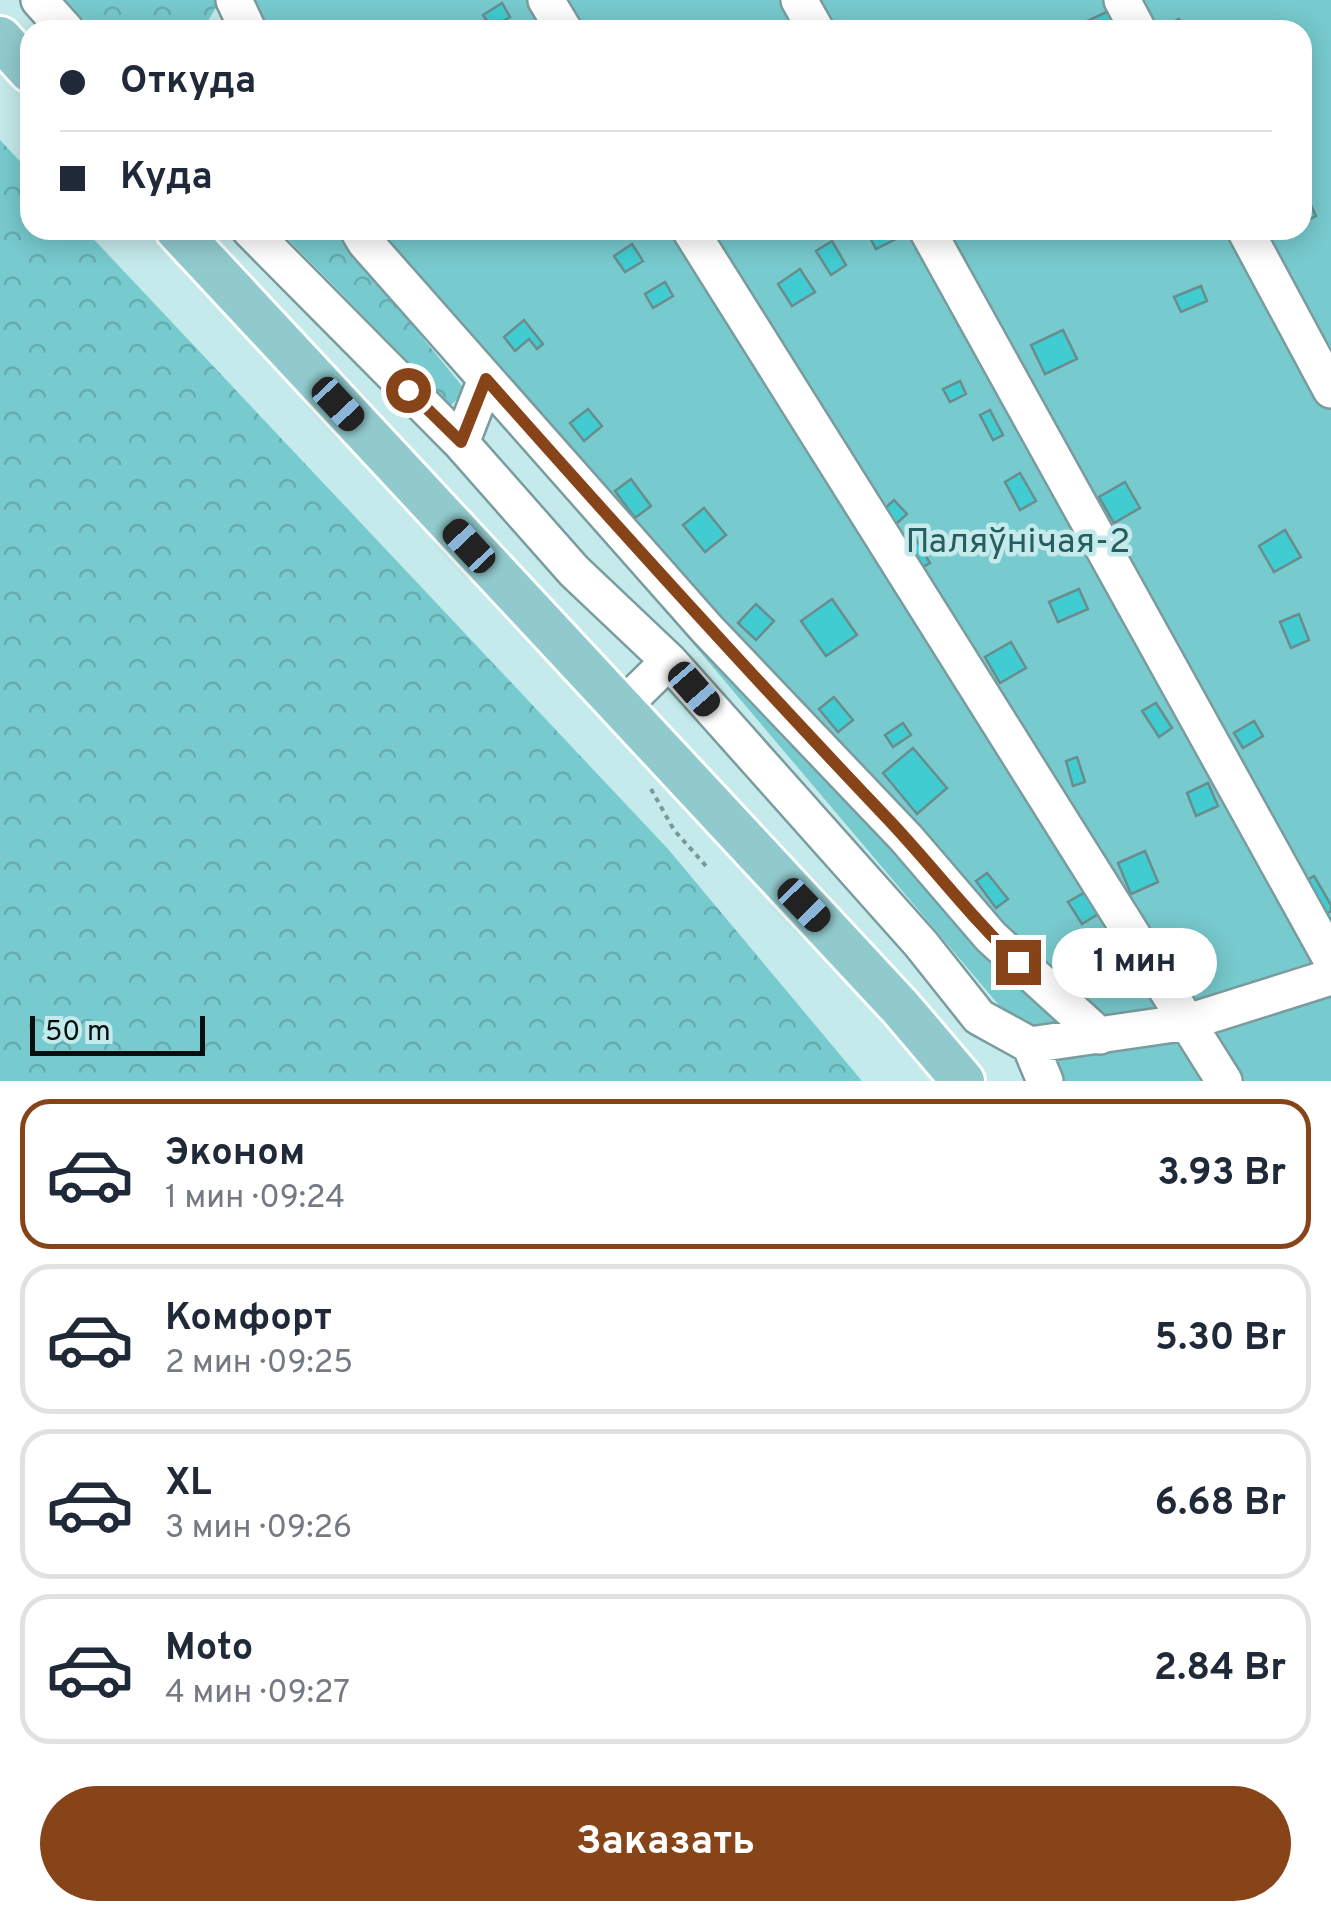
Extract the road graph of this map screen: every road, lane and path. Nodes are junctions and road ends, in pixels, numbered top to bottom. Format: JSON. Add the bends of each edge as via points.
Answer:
{"nodes":[{"id":1,"x":40,"y":0,"type":"edge"},
{"id":2,"x":57,"y":20,"type":"edge"},
{"id":3,"x":0,"y":38,"type":"edge"},
{"id":4,"x":20,"y":60,"type":"edge"},
{"id":5,"x":186,"y":240,"type":"edge"},
{"id":6,"x":260,"y":240,"type":"edge"},
{"id":7,"x":364,"y":240,"type":"edge"},
{"id":8,"x":696,"y":240,"type":"edge"},
{"id":9,"x":932,"y":240,"type":"edge"},
{"id":10,"x":1251,"y":240,"type":"edge"},
{"id":11,"x":486,"y":379,"type":"junction"},
{"id":12,"x":1331,"y":390,"type":"edge"},
{"id":13,"x":461,"y":442,"type":"junction"},
{"id":14,"x":669,"y":660,"type":"junction"},
{"id":15,"x":620,"y":709,"type":"junction"},
{"id":16,"x":1331,"y":959,"type":"edge"},
{"id":17,"x":1331,"y":977,"type":"edge"},
{"id":18,"x":1188,"y":1022,"type":"junction"},
{"id":19,"x":1100,"y":1036,"type":"junction"},
{"id":20,"x":1030,"y":1046,"type":"junction"},
{"id":21,"x":963,"y":1081,"type":"edge"},
{"id":22,"x":1045,"y":1081,"type":"edge"},
{"id":23,"x":1224,"y":1081,"type":"edge"}],
"edges":[{"from":1,"to":2,"type":"lane"},
{"from":3,"to":4,"type":"main road"},
{"from":5,"to":15,"type":"main road"},
{"from":6,"to":13,"type":"lane"},
{"from":7,"to":11,"type":"lane"},
{"from":8,"to":18,"type":"lane"},
{"from":9,"to":16,"type":"lane"},
{"from":10,"to":12,"type":"lane"},
{"from":11,"to":13,"type":"lane"},
{"from":11,"to":19,"type":"lane","via":[[991,937]]},
{"from":13,"to":14,"type":"lane","via":[[574,571]]},
{"from":14,"to":15,"type":"lane"},
{"from":14,"to":20,"type":"lane","via":[[979,1017]]},
{"from":15,"to":21,"type":"main road"},
{"from":17,"to":18,"type":"lane"},
{"from":18,"to":19,"type":"lane"},
{"from":18,"to":23,"type":"lane"},
{"from":19,"to":20,"type":"lane"},
{"from":20,"to":22,"type":"lane"}]}
